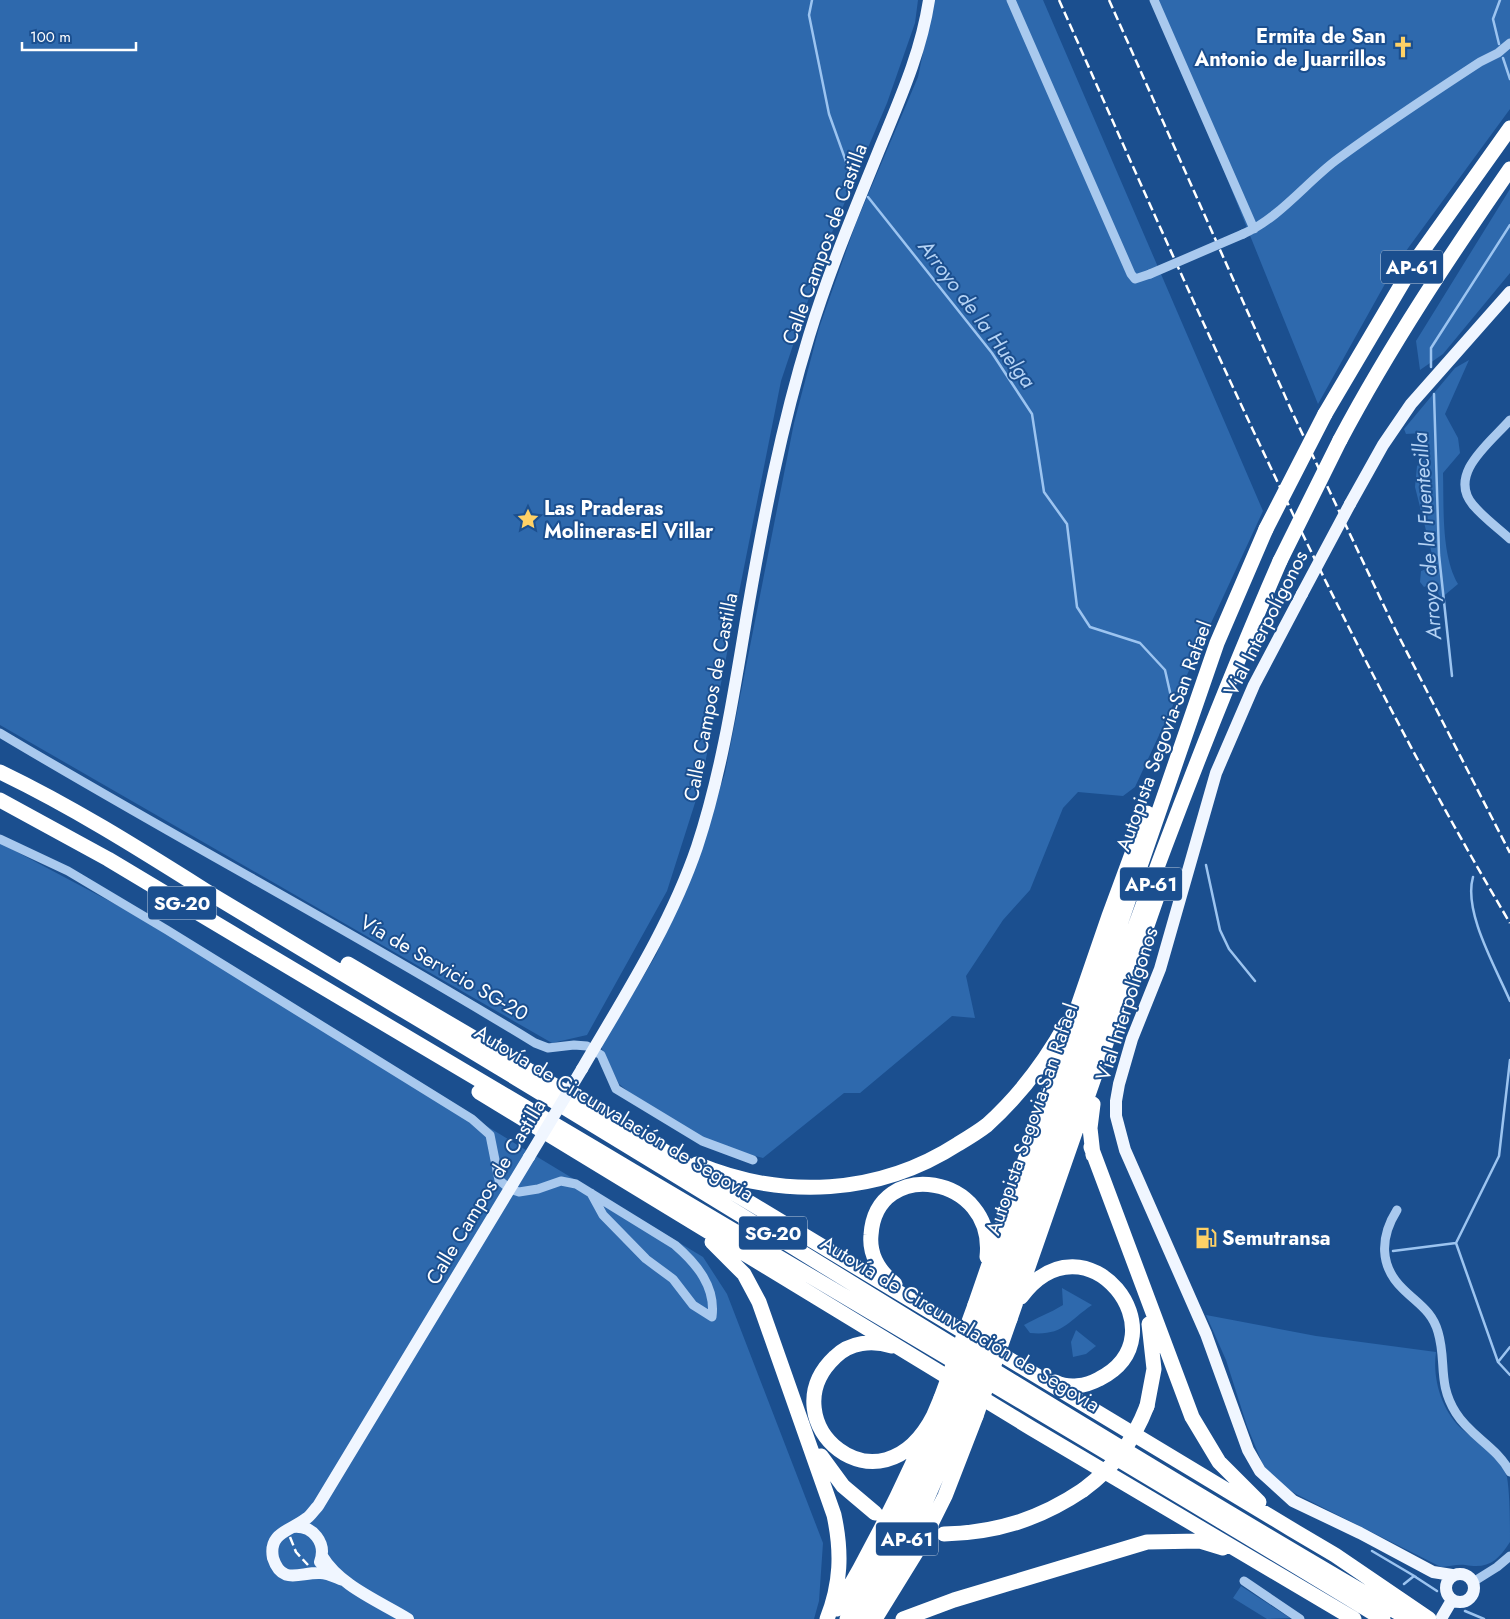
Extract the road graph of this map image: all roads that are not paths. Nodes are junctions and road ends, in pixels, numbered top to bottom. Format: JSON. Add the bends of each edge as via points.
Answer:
{"nodes":[{"id":1,"x":929,"y":0,"type":"edge"},
{"id":2,"x":1011,"y":0,"type":"edge"},
{"id":3,"x":1154,"y":0,"type":"edge"},
{"id":4,"x":1510,"y":42,"type":"edge"},
{"id":5,"x":1510,"y":128,"type":"edge"},
{"id":6,"x":1510,"y":169,"type":"edge"},
{"id":7,"x":1254,"y":229,"type":"junction"},
{"id":8,"x":1510,"y":292,"type":"edge"},
{"id":9,"x":1510,"y":420,"type":"edge"},
{"id":10,"x":1510,"y":539,"type":"edge"},
{"id":11,"x":1217,"y":642,"type":"junction"},
{"id":12,"x":1237,"y":660,"type":"junction"},
{"id":13,"x":0,"y":733,"type":"edge"},
{"id":14,"x":0,"y":772,"type":"edge"},
{"id":15,"x":0,"y":800,"type":"edge"},
{"id":16,"x":0,"y":839,"type":"edge"},
{"id":17,"x":137,"y":847,"type":"junction"},
{"id":18,"x":1109,"y":916,"type":"junction"},
{"id":19,"x":255,"y":948,"type":"junction"},
{"id":20,"x":1118,"y":1012,"type":"junction"},
{"id":21,"x":593,"y":1050,"type":"junction"},
{"id":22,"x":586,"y":1104,"type":"junction"},
{"id":23,"x":1091,"y":1147,"type":"junction"},
{"id":24,"x":753,"y":1160,"type":"dead end"},
{"id":25,"x":510,"y":1189,"type":"junction"},
{"id":26,"x":591,"y":1193,"type":"junction"},
{"id":27,"x":646,"y":1194,"type":"junction"},
{"id":28,"x":1397,"y":1210,"type":"dead end"},
{"id":29,"x":981,"y":1287,"type":"junction"},
{"id":30,"x":930,"y":1311,"type":"junction"},
{"id":31,"x":993,"y":1312,"type":"junction"},
{"id":32,"x":922,"y":1360,"type":"junction"},
{"id":33,"x":1033,"y":1372,"type":"junction"},
{"id":34,"x":788,"y":1379,"type":"junction"},
{"id":35,"x":959,"y":1407,"type":"junction"},
{"id":36,"x":934,"y":1416,"type":"junction"},
{"id":37,"x":1510,"y":1472,"type":"edge"},
{"id":38,"x":318,"y":1506,"type":"junction"},
{"id":39,"x":875,"y":1513,"type":"dead end"},
{"id":40,"x":293,"y":1527,"type":"junction"},
{"id":41,"x":1291,"y":1528,"type":"junction"},
{"id":42,"x":315,"y":1534,"type":"junction"},
{"id":43,"x":944,"y":1534,"type":"dead end"},
{"id":44,"x":322,"y":1556,"type":"junction"},
{"id":45,"x":1510,"y":1556,"type":"edge"},
{"id":46,"x":1432,"y":1572,"type":"junction"},
{"id":47,"x":306,"y":1575,"type":"junction"},
{"id":48,"x":1452,"y":1575,"type":"junction"},
{"id":49,"x":343,"y":1580,"type":"junction"},
{"id":50,"x":1244,"y":1582,"type":"dead end"},
{"id":51,"x":1474,"y":1582,"type":"junction"},
{"id":52,"x":1446,"y":1588,"type":"junction"},
{"id":53,"x":1452,"y":1600,"type":"junction"},
{"id":54,"x":1351,"y":1617,"type":"edge"},
{"id":55,"x":1435,"y":1618,"type":"edge"},
{"id":56,"x":408,"y":1619,"type":"edge"},
{"id":57,"x":827,"y":1619,"type":"edge"},
{"id":58,"x":831,"y":1619,"type":"edge"},
{"id":59,"x":847,"y":1619,"type":"edge"},
{"id":60,"x":861,"y":1619,"type":"edge"},
{"id":61,"x":875,"y":1619,"type":"edge"},
{"id":62,"x":903,"y":1619,"type":"edge"},
{"id":63,"x":1300,"y":1619,"type":"edge"},
{"id":64,"x":1383,"y":1619,"type":"edge"},
{"id":65,"x":1409,"y":1619,"type":"edge"}],
"edges":[{"from":1,"to":21,"type":"main road","name":"Calle Campos de Castilla","via":[[914,65],[839,248],[803,355],[773,477],[720,765],[696,848],[682,886],[654,943]]},
{"from":2,"to":7,"type":"street","bridge":true,"via":[[1131,274],[1136,278],[1150,274]]},
{"from":3,"to":7,"type":"street"},
{"from":4,"to":7,"type":"street","via":[[1372,134]]},
{"from":5,"to":11,"type":"highway","name":"Autopista Segovia-San Rafael","number":"AP-61","bridge":true,"via":[[1416,260],[1325,414],[1266,529]]},
{"from":6,"to":12,"type":"highway","name":"Autopista Segovia-San Rafael","number":"AP-61","bridge":true,"via":[[1438,273],[1362,398],[1280,561]]},
{"from":8,"to":46,"type":"main road","name":"Vial Interpolígonos","bridge":true,"via":[[1411,404],[1382,445],[1254,685],[1216,773],[1160,969],[1132,1039],[1116,1101],[1116,1116],[1125,1150],[1206,1334],[1248,1450],[1260,1471],[1293,1501]]},
{"from":9,"to":10,"type":"street","via":[[1467,469],[1464,485],[1473,505]]},
{"from":11,"to":18,"type":"highway","via":[[1168,756]]},
{"from":11,"to":31,"type":"highway","name":"Autopista Segovia-San Rafael","number":"AP-61"},
{"from":12,"to":20,"type":"highway"},
{"from":12,"to":31,"type":"highway","name":"Autopista Segovia-San Rafael","number":"AP-61","via":[[1143,904]]},
{"from":13,"to":21,"type":"street","name":"Vía de Servicio SG-20","via":[[535,1042],[548,1048],[574,1045]]},
{"from":14,"to":17,"type":"highway","name":"Autovía de Circunvalación de Segovia","number":"SG-20"},
{"from":15,"to":19,"type":"highway","name":"Autovía de Circunvalación de Segovia","number":"SG-20","via":[[81,843]]},
{"from":16,"to":25,"type":"street","via":[[68,871],[472,1119],[490,1136],[499,1180]]},
{"from":17,"to":22,"type":"highway","via":[[193,875]]},
{"from":17,"to":65,"type":"highway","name":"Autovía de Circunvalación de Segovia","number":"SG-20"},
{"from":18,"to":22,"type":"highway","via":[[1066,1023],[1030,1080],[985,1126],[940,1156],[910,1169],[849,1186],[812,1189],[746,1180],[686,1159]]},
{"from":18,"to":29,"type":"highway"},
{"from":19,"to":27,"type":"highway"},
{"from":19,"to":64,"type":"highway","name":"Autovía de Circunvalación de Segovia","number":"SG-20","via":[[927,1344]]},
{"from":20,"to":23,"type":"highway","via":[[1092,1110]]},
{"from":20,"to":31,"type":"highway"},
{"from":21,"to":24,"type":"street","via":[[601,1055],[616,1089],[702,1141]]},
{"from":21,"to":25,"type":"main road","name":"Calle Campos de Castilla","bridge":true},
{"from":22,"to":30,"type":"highway"},
{"from":23,"to":41,"type":"highway","via":[[1186,1402],[1200,1431],[1232,1477]]},
{"from":23,"to":43,"type":"highway","bridge":true,"via":[[1100,1181],[1142,1294],[1152,1334],[1154,1369],[1147,1406],[1123,1453],[1084,1490],[1051,1510],[1012,1525],[980,1532]]},
{"from":25,"to":26,"type":"street","via":[[519,1192],[562,1181],[576,1184]]},
{"from":25,"to":38,"type":"main road","name":"Calle Campos de Castilla"},
{"from":26,"to":26,"type":"street","via":[[687,1256],[706,1281],[711,1294],[712,1317],[693,1305],[673,1279],[640,1253],[603,1215]]},
{"from":27,"to":32,"type":"highway"},
{"from":27,"to":34,"type":"highway","via":[[718,1247],[744,1274],[759,1302]]},
{"from":28,"to":37,"type":"street","via":[[1384,1241],[1390,1274],[1433,1319],[1442,1349],[1443,1381],[1456,1413],[1499,1455]]},
{"from":29,"to":30,"type":"highway","via":[[987,1238],[970,1203],[955,1191],[933,1184],[913,1185],[898,1191],[884,1202],[874,1219],[871,1248],[883,1273]]},
{"from":29,"to":31,"type":"highway"},
{"from":30,"to":33,"type":"highway"},
{"from":31,"to":33,"type":"highway","via":[[1019,1300],[1032,1284],[1048,1273],[1068,1267],[1087,1269],[1106,1277],[1122,1294],[1133,1321],[1132,1338],[1113,1370],[1085,1384],[1069,1385]]},
{"from":31,"to":35,"type":"highway","name":"Autopista Segovia-San Rafael","number":"AP-61","bridge":true},
{"from":31,"to":35,"type":"highway","bridge":true},
{"from":32,"to":36,"type":"highway","via":[[884,1344],[862,1343],[839,1352],[822,1372],[815,1392],[814,1413],[823,1434],[840,1451],[861,1461],[892,1458],[908,1450],[921,1438]]},
{"from":32,"to":54,"type":"highway"},
{"from":33,"to":41,"type":"highway"},
{"from":34,"to":39,"type":"highway","via":[[827,1466],[849,1493]]},
{"from":34,"to":57,"type":"highway","via":[[838,1532],[838,1584]]},
{"from":35,"to":36,"type":"highway"},
{"from":35,"to":59,"type":"highway","name":"Autopista Segovia-San Rafael","number":"AP-61","via":[[940,1438],[896,1533]]},
{"from":35,"to":60,"type":"highway","name":"Autopista Segovia-San Rafael","number":"AP-61","via":[[918,1519]]},
{"from":35,"to":61,"type":"highway","via":[[945,1496],[920,1546]]},
{"from":36,"to":58,"type":"highway","via":[[882,1528]]},
{"from":38,"to":40,"type":"main road","name":"Calle Campos de Castilla","via":[[308,1518]]},
{"from":38,"to":42,"type":"main road","name":"Calle Campos de Castilla"},
{"from":40,"to":42,"type":"main road","via":[[305,1528]]},
{"from":40,"to":47,"type":"main road","name":"Calle Campos de Castilla","via":[[277,1536],[272,1547],[273,1558],[284,1573],[295,1577]]},
{"from":41,"to":55,"type":"highway"},
{"from":42,"to":44,"type":"main road","name":"Calle Campos de Castilla","via":[[321,1544]]},
{"from":44,"to":47,"type":"main road","via":[[316,1568]]},
{"from":44,"to":49,"type":"main road","name":"Calle Campos de Castilla","via":[[330,1569]]},
{"from":45,"to":51,"type":"street"},
{"from":46,"to":48,"type":"main road","name":"Vial Interpolígonos"},
{"from":46,"to":52,"type":"main road","name":"Vial Interpolígonos"},
{"from":47,"to":49,"type":"main road","name":"Calle Campos de Castilla","via":[[323,1573]]},
{"from":48,"to":51,"type":"main road","via":[[1463,1573]]},
{"from":48,"to":52,"type":"main road"},
{"from":49,"to":56,"type":"main road","name":"Calle Campos de Castilla"},
{"from":50,"to":63,"type":"street"},
{"from":51,"to":53,"type":"main road","via":[[1470,1599]]},
{"from":52,"to":53,"type":"main road"},
{"from":53,"to":55,"type":"main road"},
{"from":54,"to":62,"type":"highway","via":[[1231,1551],[1200,1541],[1178,1540],[1147,1542],[1088,1558]]}]}
